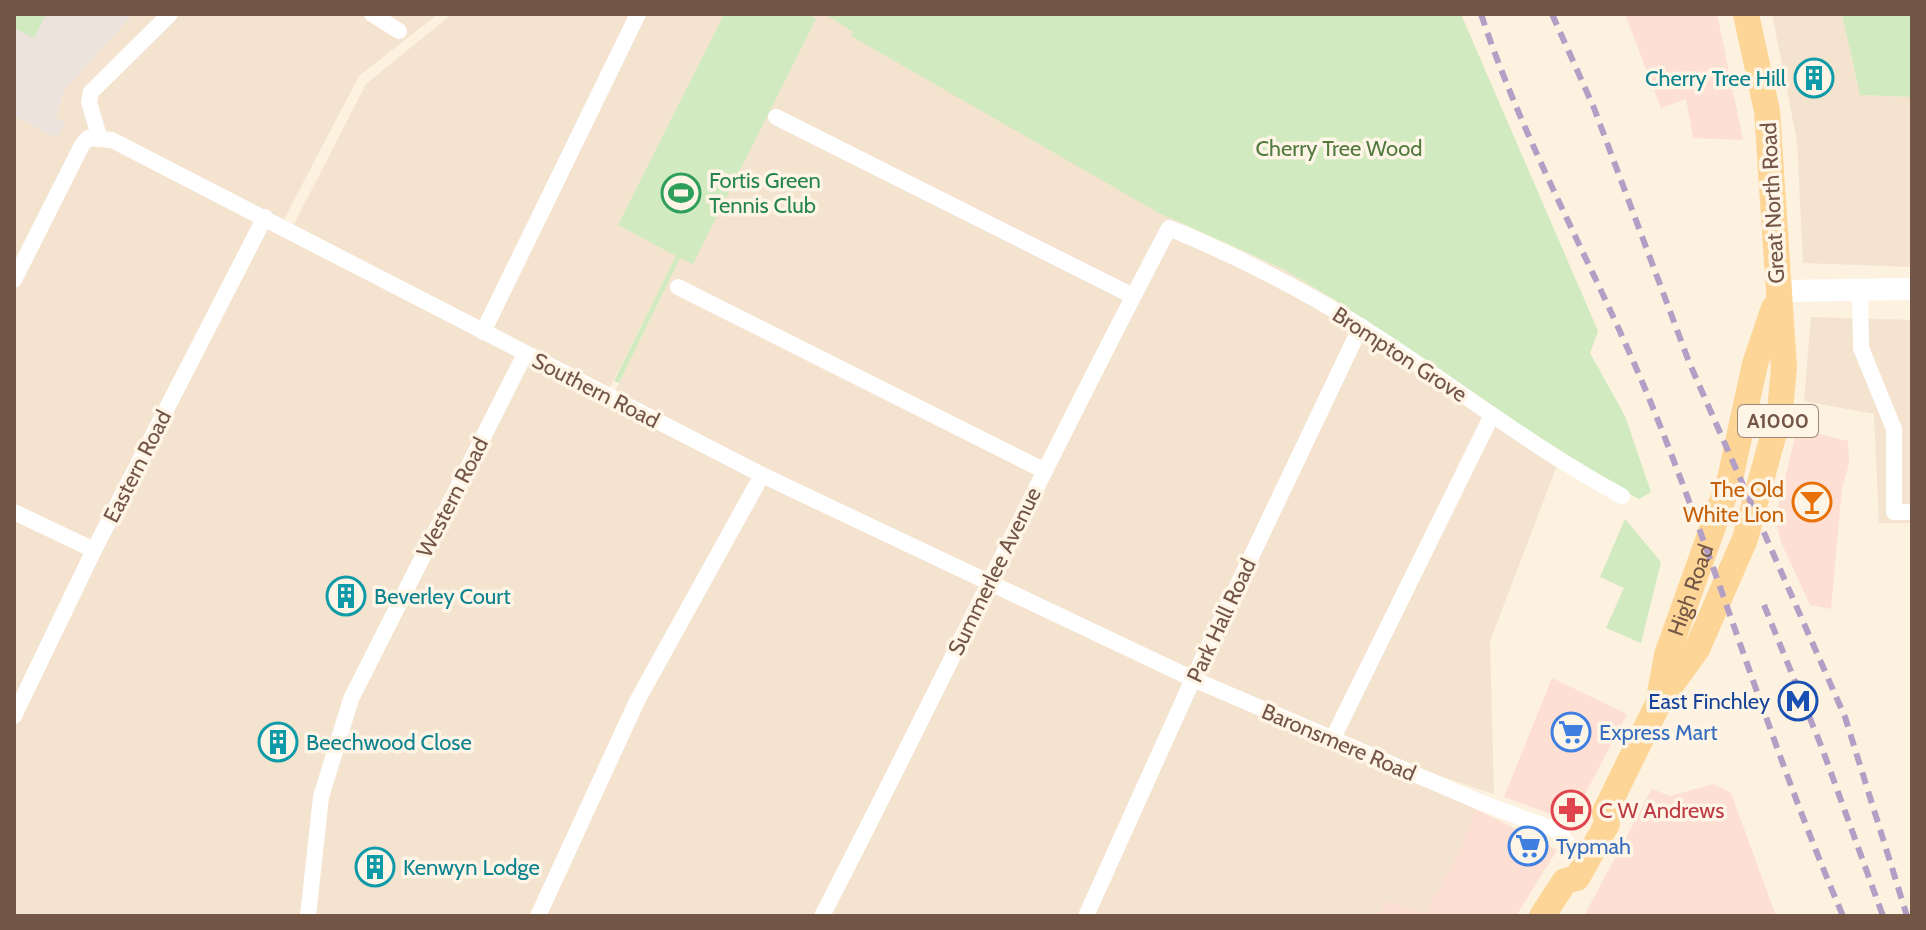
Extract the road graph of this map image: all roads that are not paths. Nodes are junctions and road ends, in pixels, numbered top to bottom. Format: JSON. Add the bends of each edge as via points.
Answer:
{"nodes":[{"id":1,"x":170,"y":14,"type":"edge"},
{"id":2,"x":372,"y":14,"type":"edge"},
{"id":3,"x":638,"y":14,"type":"edge"},
{"id":4,"x":1746,"y":14,"type":"edge"},
{"id":5,"x":399,"y":31,"type":"dead end"},
{"id":6,"x":776,"y":117,"type":"dead end"},
{"id":7,"x":99,"y":136,"type":"junction"},
{"id":8,"x":265,"y":217,"type":"junction"},
{"id":9,"x":1169,"y":228,"type":"joint"},
{"id":10,"x":16,"y":271,"type":"edge"},
{"id":11,"x":678,"y":287,"type":"dead end"},
{"id":12,"x":1860,"y":289,"type":"junction"},
{"id":13,"x":1912,"y":289,"type":"edge"},
{"id":14,"x":1777,"y":294,"type":"junction"},
{"id":15,"x":1133,"y":296,"type":"junction"},
{"id":16,"x":1361,"y":326,"type":"junction"},
{"id":17,"x":483,"y":332,"type":"junction"},
{"id":18,"x":525,"y":354,"type":"junction"},
{"id":19,"x":1492,"y":415,"type":"junction"},
{"id":20,"x":1043,"y":470,"type":"junction"},
{"id":21,"x":762,"y":475,"type":"junction"},
{"id":22,"x":1730,"y":479,"type":"joint"},
{"id":23,"x":1622,"y":496,"type":"dead end"},
{"id":24,"x":14,"y":512,"type":"edge"},
{"id":25,"x":1912,"y":512,"type":"edge"},
{"id":26,"x":1745,"y":539,"type":"joint"},
{"id":27,"x":94,"y":550,"type":"junction"},
{"id":28,"x":989,"y":583,"type":"junction"},
{"id":29,"x":1100,"y":633,"type":"joint"},
{"id":30,"x":1193,"y":679,"type":"junction"},
{"id":31,"x":1659,"y":702,"type":"junction"},
{"id":32,"x":14,"y":716,"type":"edge"},
{"id":33,"x":1332,"y":740,"type":"junction"},
{"id":34,"x":1605,"y":812,"type":"junction"},
{"id":35,"x":1568,"y":841,"type":"junction"},
{"id":36,"x":1565,"y":881,"type":"junction"},
{"id":37,"x":308,"y":916,"type":"edge"},
{"id":38,"x":538,"y":916,"type":"edge"},
{"id":39,"x":822,"y":916,"type":"edge"},
{"id":40,"x":1086,"y":916,"type":"edge"},
{"id":41,"x":1542,"y":916,"type":"edge"}],
"edges":[{"from":1,"to":7,"type":"street","via":[[91,92]]},
{"from":2,"to":5,"type":"street"},
{"from":3,"to":17,"type":"street"},
{"from":4,"to":14,"type":"main road","name":"Great North Road","number":"A1000","via":[[1767,111]]},
{"from":6,"to":15,"type":"street"},
{"from":7,"to":8,"type":"street","name":"Southern Road"},
{"from":7,"to":10,"type":"street","via":[[82,145]]},
{"from":8,"to":17,"type":"street","name":"Southern Road"},
{"from":8,"to":27,"type":"street","name":"Eastern Road"},
{"from":9,"to":15,"type":"street","name":"Summerlee Avenue"},
{"from":9,"to":16,"type":"street","name":"Brompton Grove","via":[[1278,277]]},
{"from":11,"to":20,"type":"street"},
{"from":12,"to":13,"type":"street"},
{"from":12,"to":14,"type":"street"},
{"from":12,"to":25,"type":"street","via":[[1861,348],[1894,429],[1894,512]]},
{"from":14,"to":22,"type":"main road","name":"Great North Road","number":"A1000","via":[[1755,364]]},
{"from":14,"to":26,"type":"main road","name":"Great North Road","number":"A1000","via":[[1784,367],[1780,411]]},
{"from":15,"to":20,"type":"street","name":"Summerlee Avenue"},
{"from":16,"to":19,"type":"street","name":"Brompton Grove"},
{"from":16,"to":30,"type":"street","name":"Park Hall Road"},
{"from":17,"to":18,"type":"street","name":"Southern Road"},
{"from":18,"to":21,"type":"street","name":"Southern Road"},
{"from":18,"to":37,"type":"street","name":"Western Road","via":[[351,699],[321,797]]},
{"from":19,"to":23,"type":"street","name":"Brompton Grove","via":[[1557,461]]},
{"from":19,"to":33,"type":"street"},
{"from":20,"to":28,"type":"street","name":"Summerlee Avenue"},
{"from":21,"to":28,"type":"street","name":"Southern Road"},
{"from":21,"to":38,"type":"street","via":[[637,701]]},
{"from":22,"to":31,"type":"main road","name":"High Road","number":"A1000","via":[[1667,655]]},
{"from":24,"to":27,"type":"street"},
{"from":26,"to":31,"type":"main road","name":"High Road","number":"A1000","via":[[1697,649]]},
{"from":27,"to":32,"type":"street","name":"Eastern Road"},
{"from":28,"to":29,"type":"street","name":"Southern Road"},
{"from":28,"to":39,"type":"street","name":"Summerlee Avenue"},
{"from":29,"to":30,"type":"street","name":"Baronsmere Road"},
{"from":30,"to":33,"type":"street","name":"Baronsmere Road"},
{"from":30,"to":40,"type":"street","name":"Park Hall Road"},
{"from":31,"to":34,"type":"main road","name":"High Road","number":"A1000"},
{"from":33,"to":35,"type":"street","name":"Baronsmere Road"},
{"from":34,"to":35,"type":"main road","name":"High Road","number":"A1000"},
{"from":34,"to":36,"type":"main road","name":"High Road","number":"A1000","via":[[1607,824],[1577,878]]},
{"from":35,"to":36,"type":"main road","name":"High Road","number":"A1000"},
{"from":36,"to":41,"type":"main road","name":"High Road","number":"A1000"}]}
